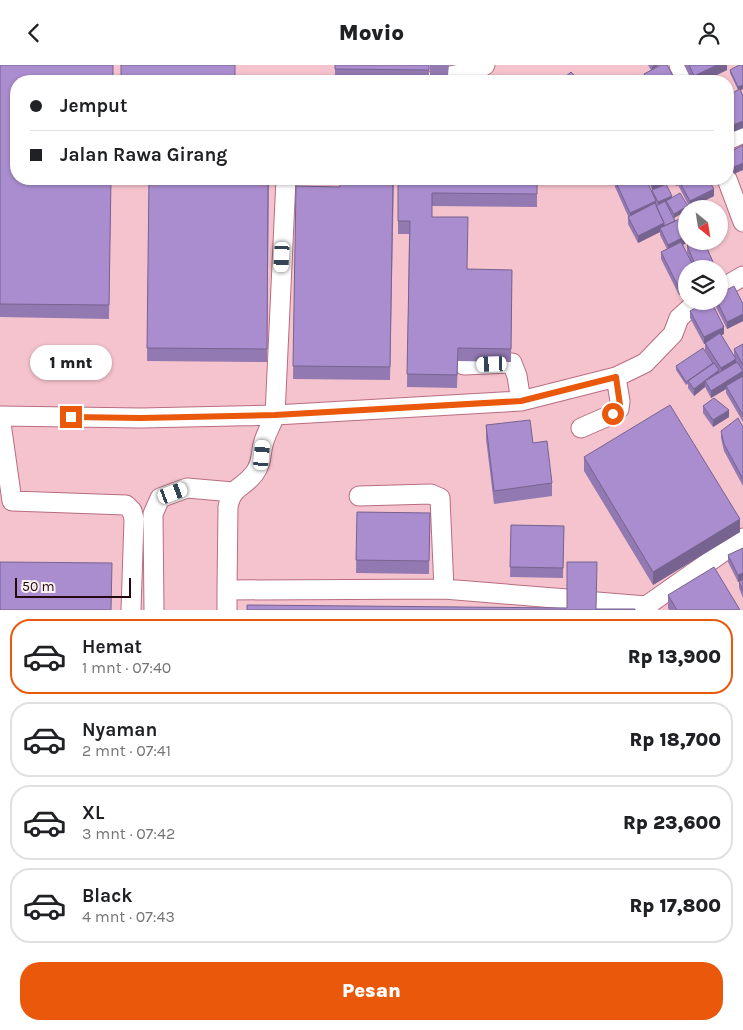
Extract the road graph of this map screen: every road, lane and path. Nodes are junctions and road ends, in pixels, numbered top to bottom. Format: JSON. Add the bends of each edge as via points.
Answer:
{"nodes":[{"id":1,"x":485,"y":65,"type":"edge"},
{"id":2,"x":456,"y":75,"type":"edge"},
{"id":3,"x":286,"y":185,"type":"edge"},
{"id":4,"x":729,"y":185,"type":"edge"},
{"id":5,"x":743,"y":222,"type":"edge"},
{"id":6,"x":743,"y":276,"type":"edge"},
{"id":7,"x":728,"y":285,"type":"edge"},
{"id":8,"x":688,"y":310,"type":"edge"},
{"id":9,"x":464,"y":365,"type":"dead end"},
{"id":10,"x":616,"y":377,"type":"junction"},
{"id":11,"x":521,"y":401,"type":"junction"},
{"id":12,"x":275,"y":415,"type":"junction"},
{"id":13,"x":0,"y":416,"type":"edge"},
{"id":14,"x":581,"y":429,"type":"dead end"},
{"id":15,"x":233,"y":492,"type":"junction"},
{"id":16,"x":359,"y":496,"type":"dead end"},
{"id":17,"x":6,"y":501,"type":"edge"},
{"id":18,"x":743,"y":538,"type":"edge"},
{"id":19,"x":444,"y":589,"type":"junction"},
{"id":20,"x":226,"y":590,"type":"junction"},
{"id":21,"x":567,"y":599,"type":"edge"},
{"id":22,"x":597,"y":602,"type":"edge"},
{"id":23,"x":647,"y":608,"type":"edge"},
{"id":24,"x":131,"y":610,"type":"edge"},
{"id":25,"x":154,"y":610,"type":"edge"},
{"id":26,"x":226,"y":610,"type":"edge"}],
"edges":[{"from":1,"to":2,"type":"street"},
{"from":3,"to":12,"type":"street"},
{"from":4,"to":5,"type":"street"},
{"from":6,"to":7,"type":"street"},
{"from":8,"to":10,"type":"street","via":[[679,318],[673,334],[645,363]]},
{"from":9,"to":11,"type":"street","via":[[512,363]]},
{"from":10,"to":11,"type":"street"},
{"from":10,"to":14,"type":"street","via":[[619,409]]},
{"from":11,"to":12,"type":"street"},
{"from":12,"to":13,"type":"street","via":[[141,418]]},
{"from":12,"to":15,"type":"street","via":[[264,442],[260,464]]},
{"from":13,"to":17,"type":"street"},
{"from":15,"to":20,"type":"street","via":[[228,507]]},
{"from":15,"to":25,"type":"street","via":[[187,488],[160,498],[154,514]]},
{"from":16,"to":19,"type":"street","via":[[431,494],[440,499]]},
{"from":17,"to":24,"type":"street","via":[[126,505],[134,519]]},
{"from":18,"to":23,"type":"street"},
{"from":19,"to":20,"type":"street"},
{"from":19,"to":21,"type":"street"},
{"from":20,"to":26,"type":"street"},
{"from":22,"to":23,"type":"street"}]}
